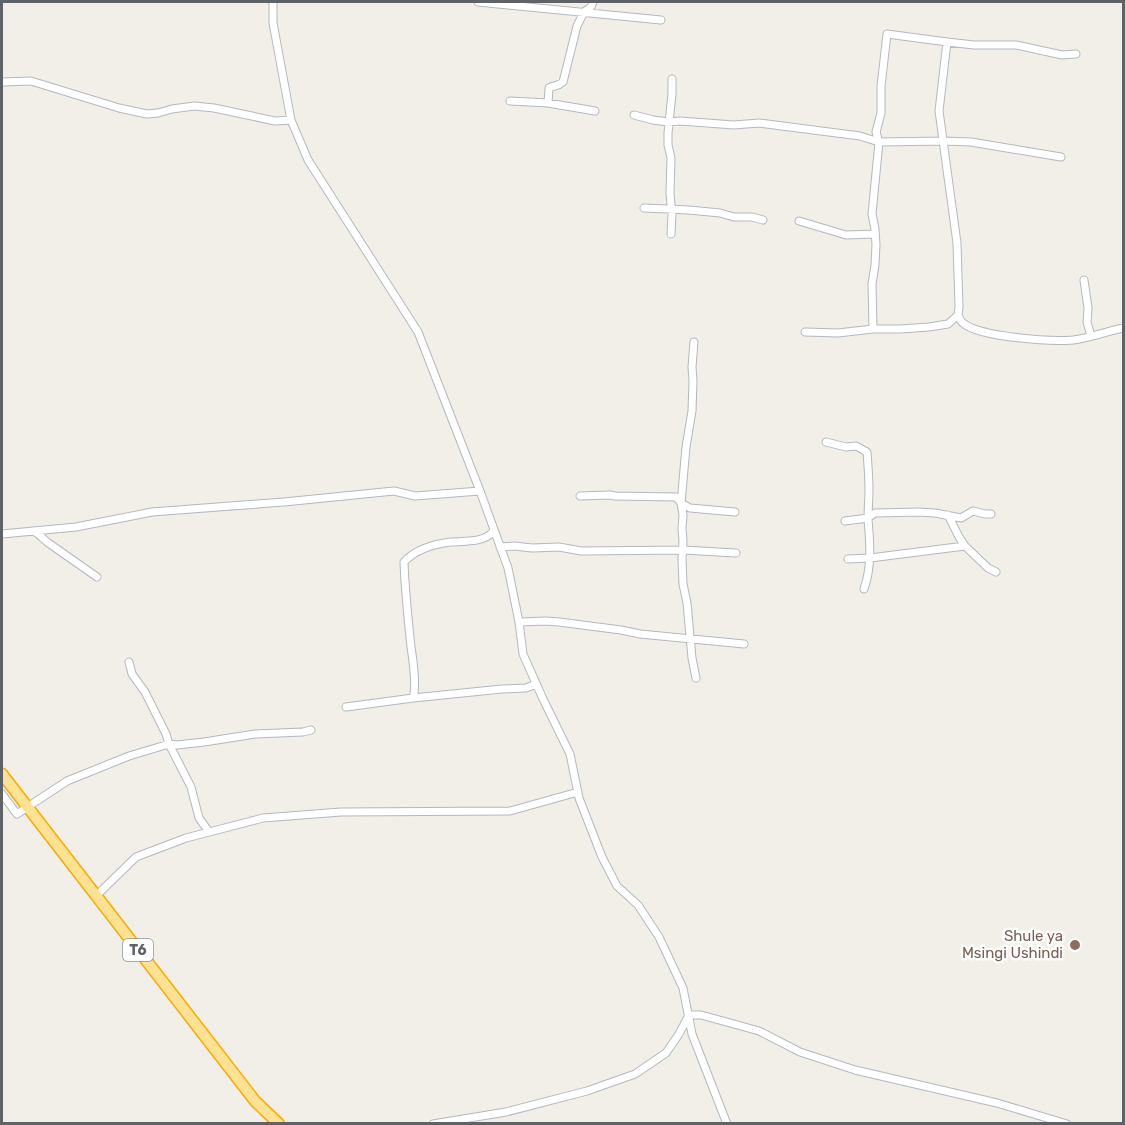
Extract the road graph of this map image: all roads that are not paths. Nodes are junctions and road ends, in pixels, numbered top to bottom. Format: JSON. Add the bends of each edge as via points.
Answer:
{"nodes":[{"id":1,"x":273,"y":2,"type":"edge"},
{"id":2,"x":478,"y":2,"type":"edge"},
{"id":3,"x":593,"y":2,"type":"edge"},
{"id":4,"x":584,"y":12,"type":"junction"},
{"id":5,"x":661,"y":20,"type":"dead end"},
{"id":6,"x":947,"y":42,"type":"junction"},
{"id":7,"x":1076,"y":54,"type":"dead end"},
{"id":8,"x":672,"y":79,"type":"dead end"},
{"id":9,"x":2,"y":82,"type":"edge"},
{"id":10,"x":510,"y":101,"type":"dead end"},
{"id":11,"x":548,"y":103,"type":"junction"},
{"id":12,"x":596,"y":111,"type":"dead end"},
{"id":13,"x":634,"y":115,"type":"dead end"},
{"id":14,"x":291,"y":120,"type":"junction"},
{"id":15,"x":668,"y":122,"type":"junction"},
{"id":16,"x":943,"y":141,"type":"junction"},
{"id":17,"x":879,"y":142,"type":"junction"},
{"id":18,"x":1061,"y":157,"type":"dead end"},
{"id":19,"x":644,"y":208,"type":"dead end"},
{"id":20,"x":672,"y":210,"type":"junction"},
{"id":21,"x":764,"y":220,"type":"dead end"},
{"id":22,"x":799,"y":221,"type":"dead end"},
{"id":23,"x":671,"y":234,"type":"dead end"},
{"id":24,"x":875,"y":234,"type":"junction"},
{"id":25,"x":1084,"y":280,"type":"dead end"},
{"id":26,"x":958,"y":315,"type":"junction"},
{"id":27,"x":1124,"y":328,"type":"edge"},
{"id":28,"x":873,"y":329,"type":"junction"},
{"id":29,"x":805,"y":332,"type":"dead end"},
{"id":30,"x":1091,"y":336,"type":"junction"},
{"id":31,"x":694,"y":342,"type":"dead end"},
{"id":32,"x":826,"y":442,"type":"dead end"},
{"id":33,"x":480,"y":491,"type":"junction"},
{"id":34,"x":580,"y":496,"type":"dead end"},
{"id":35,"x":681,"y":503,"type":"junction"},
{"id":36,"x":735,"y":512,"type":"dead end"},
{"id":37,"x":992,"y":514,"type":"dead end"},
{"id":38,"x":948,"y":515,"type":"junction"},
{"id":39,"x":868,"y":518,"type":"junction"},
{"id":40,"x":845,"y":521,"type":"dead end"},
{"id":41,"x":494,"y":530,"type":"junction"},
{"id":42,"x":33,"y":531,"type":"junction"},
{"id":43,"x":2,"y":534,"type":"edge"},
{"id":44,"x":965,"y":546,"type":"junction"},
{"id":45,"x":500,"y":547,"type":"junction"},
{"id":46,"x":683,"y":550,"type":"junction"},
{"id":47,"x":736,"y":553,"type":"dead end"},
{"id":48,"x":870,"y":558,"type":"junction"},
{"id":49,"x":848,"y":559,"type":"dead end"},
{"id":50,"x":996,"y":572,"type":"dead end"},
{"id":51,"x":97,"y":577,"type":"dead end"},
{"id":52,"x":864,"y":590,"type":"dead end"},
{"id":53,"x":519,"y":622,"type":"junction"},
{"id":54,"x":690,"y":638,"type":"junction"},
{"id":55,"x":744,"y":645,"type":"dead end"},
{"id":56,"x":129,"y":662,"type":"dead end"},
{"id":57,"x":696,"y":678,"type":"dead end"},
{"id":58,"x":536,"y":684,"type":"junction"},
{"id":59,"x":413,"y":698,"type":"junction"},
{"id":60,"x":346,"y":707,"type":"dead end"},
{"id":61,"x":311,"y":730,"type":"dead end"},
{"id":62,"x":169,"y":744,"type":"junction"},
{"id":63,"x":2,"y":774,"type":"edge"},
{"id":64,"x":578,"y":792,"type":"junction"},
{"id":65,"x":2,"y":794,"type":"edge"},
{"id":66,"x":27,"y":807,"type":"junction"},
{"id":67,"x":207,"y":829,"type":"dead end"},
{"id":68,"x":96,"y":896,"type":"junction"},
{"id":69,"x":688,"y":1015,"type":"junction"},
{"id":70,"x":279,"y":1124,"type":"edge"},
{"id":71,"x":433,"y":1124,"type":"edge"},
{"id":72,"x":727,"y":1124,"type":"edge"},
{"id":73,"x":1068,"y":1124,"type":"edge"}],
"edges":[{"from":1,"to":14,"type":"street","via":[[273,23]]},
{"from":2,"to":4,"type":"street"},
{"from":3,"to":4,"type":"street"},
{"from":4,"to":5,"type":"street"},
{"from":4,"to":11,"type":"street","via":[[572,39],[563,82],[549,88]]},
{"from":6,"to":7,"type":"street","via":[[1016,45],[1062,55]]},
{"from":6,"to":16,"type":"street","via":[[939,111]]},
{"from":6,"to":17,"type":"street","via":[[887,34],[876,132]]},
{"from":8,"to":15,"type":"street"},
{"from":9,"to":14,"type":"street","via":[[31,81],[147,114],[194,106],[275,121]]},
{"from":10,"to":11,"type":"street"},
{"from":11,"to":12,"type":"street"},
{"from":13,"to":15,"type":"street"},
{"from":14,"to":33,"type":"street","via":[[308,160],[418,332]]},
{"from":15,"to":17,"type":"street","via":[[759,123]]},
{"from":15,"to":20,"type":"street"},
{"from":16,"to":17,"type":"street"},
{"from":16,"to":18,"type":"street"},
{"from":16,"to":26,"type":"street","via":[[957,243]]},
{"from":17,"to":24,"type":"street","via":[[872,214]]},
{"from":19,"to":20,"type":"street"},
{"from":20,"to":21,"type":"street"},
{"from":20,"to":23,"type":"street"},
{"from":22,"to":24,"type":"street","via":[[846,235]]},
{"from":24,"to":28,"type":"street"},
{"from":25,"to":30,"type":"street"},
{"from":26,"to":28,"type":"street","via":[[948,324]]},
{"from":26,"to":30,"type":"street","via":[[962,323],[981,331],[1032,340]]},
{"from":27,"to":30,"type":"street"},
{"from":28,"to":29,"type":"street"},
{"from":31,"to":35,"type":"street","via":[[692,411]]},
{"from":32,"to":39,"type":"street","via":[[856,446],[867,452]]},
{"from":33,"to":41,"type":"street"},
{"from":33,"to":42,"type":"street","via":[[415,496],[394,491],[152,512]]},
{"from":34,"to":35,"type":"street","via":[[676,497]]},
{"from":35,"to":36,"type":"street","via":[[690,508]]},
{"from":35,"to":46,"type":"street"},
{"from":37,"to":38,"type":"street","via":[[973,511],[961,518]]},
{"from":38,"to":39,"type":"street","via":[[874,513]]},
{"from":38,"to":44,"type":"street"},
{"from":39,"to":40,"type":"street"},
{"from":39,"to":48,"type":"street"},
{"from":41,"to":45,"type":"street"},
{"from":41,"to":59,"type":"street","via":[[483,538],[426,548],[404,562]]},
{"from":42,"to":43,"type":"street"},
{"from":42,"to":51,"type":"street"},
{"from":44,"to":48,"type":"street"},
{"from":44,"to":50,"type":"street"},
{"from":45,"to":46,"type":"street"},
{"from":45,"to":53,"type":"street"},
{"from":46,"to":47,"type":"street"},
{"from":46,"to":54,"type":"street"},
{"from":48,"to":49,"type":"street"},
{"from":48,"to":52,"type":"street"},
{"from":53,"to":54,"type":"street","via":[[559,622]]},
{"from":53,"to":58,"type":"street","via":[[523,654]]},
{"from":54,"to":55,"type":"street"},
{"from":54,"to":57,"type":"street"},
{"from":56,"to":62,"type":"street"},
{"from":58,"to":59,"type":"street"},
{"from":58,"to":64,"type":"street","via":[[570,754]]},
{"from":59,"to":60,"type":"street"},
{"from":61,"to":62,"type":"street"},
{"from":62,"to":66,"type":"street","via":[[67,781]]},
{"from":62,"to":67,"type":"street"},
{"from":63,"to":66,"type":"highway","number":"T6"},
{"from":64,"to":68,"type":"street","via":[[510,811],[341,812],[263,818],[186,838],[136,857]]},
{"from":64,"to":69,"type":"street","via":[[617,886],[638,905],[659,937],[683,988]]},
{"from":65,"to":66,"type":"street","via":[[17,814]]},
{"from":66,"to":68,"type":"highway","number":"T6"},
{"from":68,"to":70,"type":"highway","number":"T6","via":[[255,1101]]},
{"from":69,"to":71,"type":"street","via":[[666,1053],[635,1074],[506,1112]]},
{"from":69,"to":72,"type":"street"},
{"from":69,"to":73,"type":"street","via":[[759,1031],[800,1052],[855,1070]]}]}
